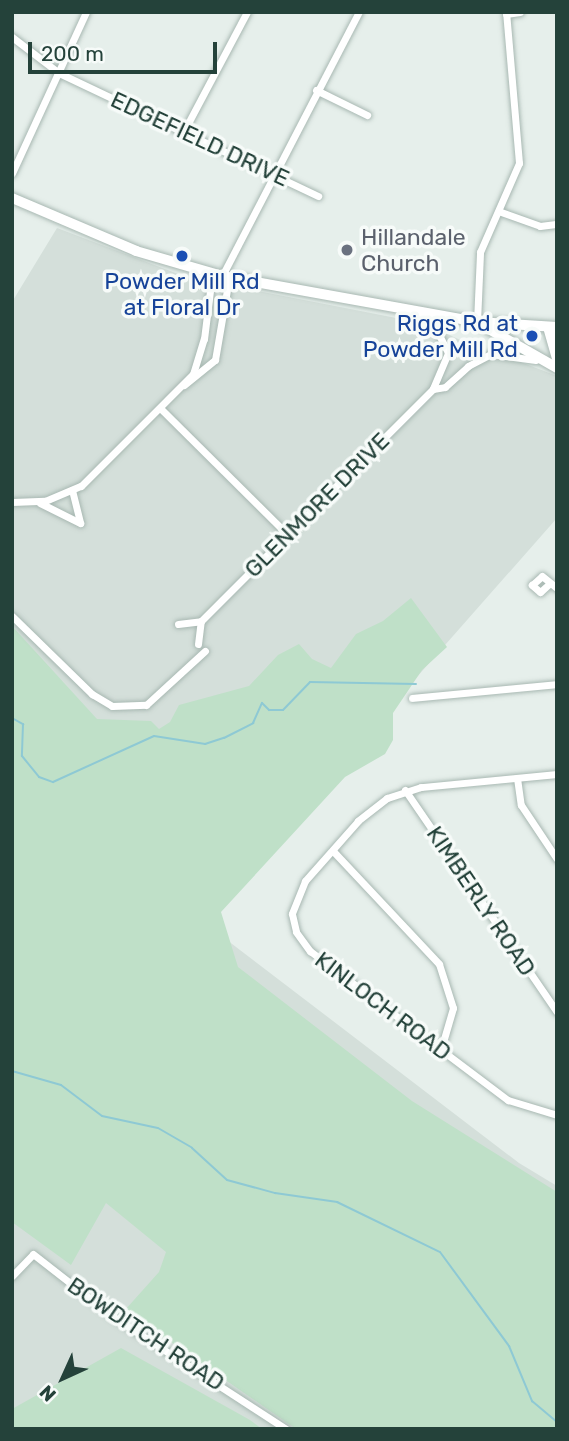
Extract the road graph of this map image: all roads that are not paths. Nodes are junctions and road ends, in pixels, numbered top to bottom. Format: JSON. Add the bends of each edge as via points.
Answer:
{"nodes":[{"id":1,"x":86,"y":12,"type":"edge"},
{"id":2,"x":247,"y":12,"type":"edge"},
{"id":3,"x":359,"y":12,"type":"edge"},
{"id":4,"x":520,"y":12,"type":"edge"},
{"id":5,"x":506,"y":13,"type":"edge"},
{"id":6,"x":12,"y":37,"type":"edge"},
{"id":7,"x":59,"y":73,"type":"junction"},
{"id":8,"x":316,"y":90,"type":"junction"},
{"id":9,"x":367,"y":115,"type":"dead end"},
{"id":10,"x":185,"y":130,"type":"junction"},
{"id":11,"x":274,"y":172,"type":"junction"},
{"id":12,"x":12,"y":173,"type":"edge"},
{"id":13,"x":318,"y":196,"type":"dead end"},
{"id":14,"x":12,"y":198,"type":"edge"},
{"id":15,"x":500,"y":212,"type":"junction"},
{"id":16,"x":556,"y":223,"type":"edge"},
{"id":17,"x":222,"y":275,"type":"junction"},
{"id":18,"x":402,"y":308,"type":"junction"},
{"id":19,"x":477,"y":322,"type":"junction"},
{"id":20,"x":554,"y":327,"type":"edge"},
{"id":21,"x":557,"y":341,"type":"edge"},
{"id":22,"x":556,"y":365,"type":"edge"},
{"id":23,"x":182,"y":386,"type":"junction"},
{"id":24,"x":433,"y":389,"type":"junction"},
{"id":25,"x":160,"y":408,"type":"junction"},
{"id":26,"x":72,"y":490,"type":"junction"},
{"id":27,"x":12,"y":502,"type":"edge"},
{"id":28,"x":37,"y":502,"type":"junction"},
{"id":29,"x":287,"y":534,"type":"junction"},
{"id":30,"x":12,"y":616,"type":"edge"},
{"id":31,"x":201,"y":621,"type":"junction"},
{"id":32,"x":178,"y":624,"type":"dead end"},
{"id":33,"x":198,"y":644,"type":"dead end"},
{"id":34,"x":205,"y":651,"type":"dead end"},
{"id":35,"x":557,"y":684,"type":"edge"},
{"id":36,"x":412,"y":698,"type":"dead end"},
{"id":37,"x":557,"y":775,"type":"edge"},
{"id":38,"x":517,"y":778,"type":"junction"},
{"id":39,"x":405,"y":790,"type":"junction"},
{"id":40,"x":333,"y":850,"type":"junction"},
{"id":41,"x":557,"y":859,"type":"edge"},
{"id":42,"x":557,"y":1012,"type":"edge"},
{"id":43,"x":441,"y":1049,"type":"junction"},
{"id":44,"x":557,"y":1115,"type":"edge"},
{"id":45,"x":12,"y":1276,"type":"edge"},
{"id":46,"x":286,"y":1429,"type":"edge"}],
"edges":[{"from":1,"to":7,"type":"street"},
{"from":2,"to":10,"type":"street"},
{"from":3,"to":8,"type":"street"},
{"from":4,"to":5,"type":"street"},
{"from":5,"to":15,"type":"street","via":[[520,156]]},
{"from":6,"to":7,"type":"street","name":"EDGEFIELD DRIVE"},
{"from":7,"to":10,"type":"street","name":"EDGEFIELD DRIVE"},
{"from":7,"to":12,"type":"street"},
{"from":8,"to":9,"type":"street"},
{"from":8,"to":11,"type":"street"},
{"from":10,"to":11,"type":"street","name":"EDGEFIELD DRIVE"},
{"from":11,"to":13,"type":"street","name":"EDGEFIELD DRIVE"},
{"from":11,"to":17,"type":"street"},
{"from":14,"to":17,"type":"main road","via":[[136,251]]},
{"from":15,"to":16,"type":"street","via":[[540,226]]},
{"from":15,"to":19,"type":"street","via":[[480,252]]},
{"from":17,"to":18,"type":"main road"},
{"from":17,"to":23,"type":"street","via":[[212,283],[197,365]]},
{"from":17,"to":23,"type":"street","via":[[228,284],[215,360],[200,377]]},
{"from":18,"to":19,"type":"main road"},
{"from":18,"to":24,"type":"street","via":[[428,321],[444,341],[445,365]]},
{"from":19,"to":20,"type":"main road"},
{"from":19,"to":22,"type":"main road"},
{"from":20,"to":21,"type":"main road"},
{"from":20,"to":22,"type":"main road"},
{"from":22,"to":24,"type":"street","via":[[510,353],[491,354],[444,387]]},
{"from":23,"to":25,"type":"street"},
{"from":24,"to":29,"type":"street","name":"GLENMORE DRIVE"},
{"from":25,"to":26,"type":"street"},
{"from":25,"to":29,"type":"street"},
{"from":26,"to":28,"type":"street"},
{"from":26,"to":28,"type":"street","via":[[80,523]]},
{"from":27,"to":28,"type":"street"},
{"from":29,"to":31,"type":"street","name":"GLENMORE DRIVE"},
{"from":30,"to":34,"type":"street","via":[[92,694],[111,706],[131,708],[156,699]]},
{"from":31,"to":32,"type":"street"},
{"from":31,"to":33,"type":"street"},
{"from":35,"to":36,"type":"street"},
{"from":37,"to":38,"type":"street","name":"KINLOCH ROAD"},
{"from":38,"to":39,"type":"street","name":"KINLOCH ROAD"},
{"from":38,"to":41,"type":"street","via":[[524,812]]},
{"from":39,"to":40,"type":"street","name":"KINLOCH ROAD","via":[[372,807]]},
{"from":39,"to":42,"type":"street","name":"KIMBERLY ROAD"},
{"from":40,"to":43,"type":"street","via":[[443,970],[453,1008]]},
{"from":40,"to":43,"type":"street","name":"KINLOCH ROAD","via":[[296,894],[292,914],[296,932],[310,951]]},
{"from":43,"to":44,"type":"street","name":"KINLOCH ROAD","via":[[508,1100]]},
{"from":45,"to":46,"type":"street","name":"BOWDITCH ROAD","via":[[33,1254],[115,1318]]}]}
